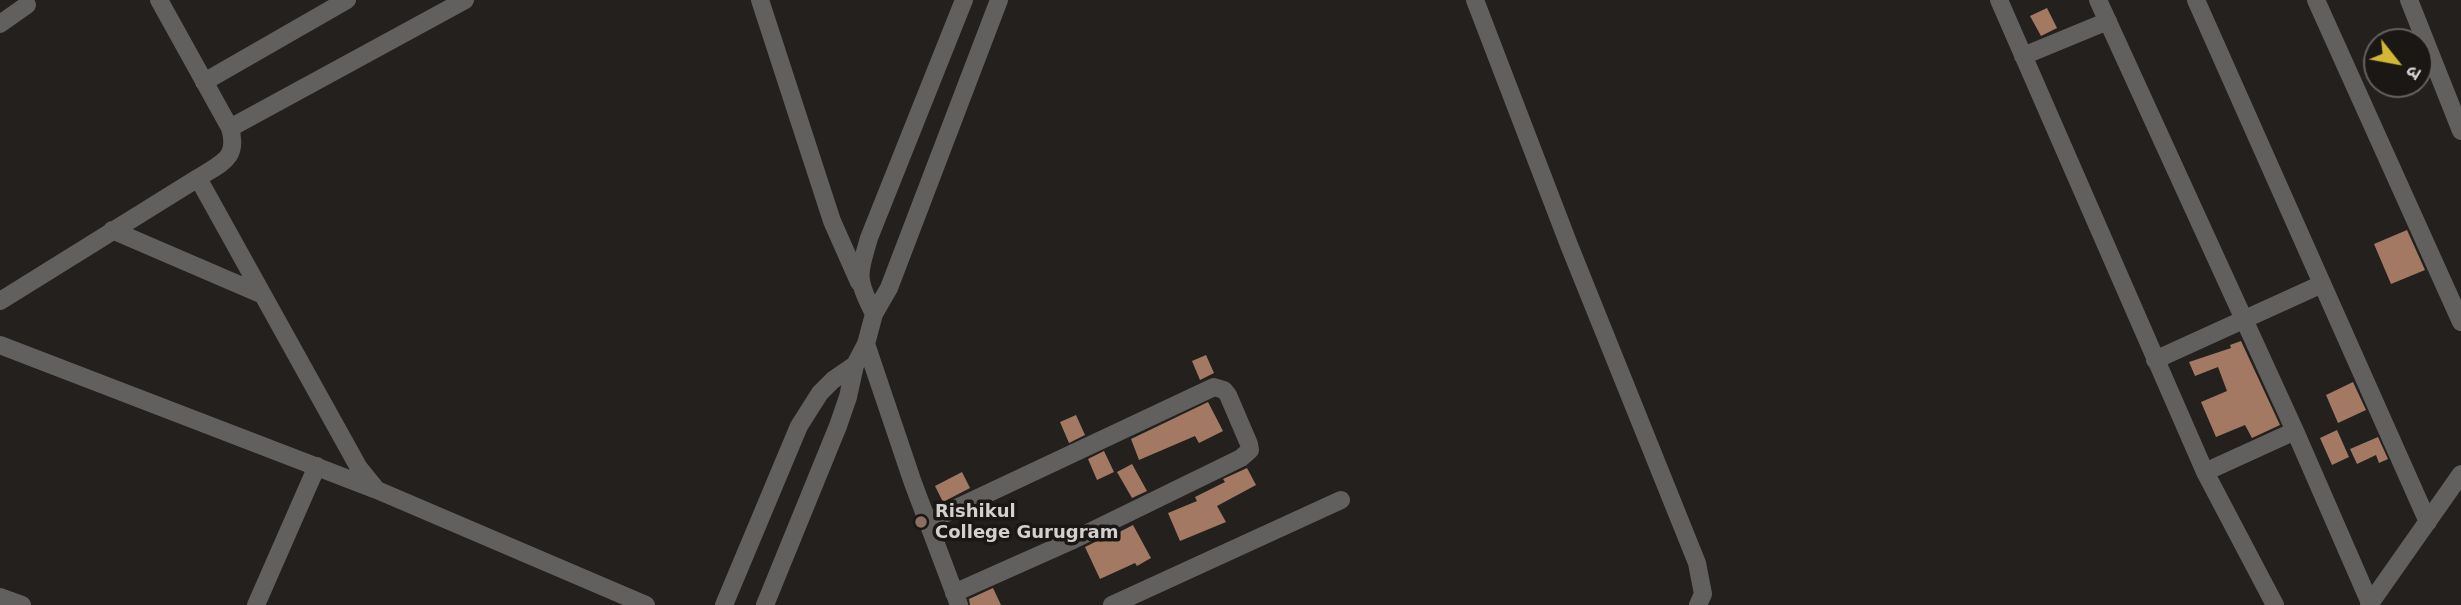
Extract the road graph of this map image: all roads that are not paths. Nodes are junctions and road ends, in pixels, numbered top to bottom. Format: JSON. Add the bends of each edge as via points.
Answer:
{"nodes":[{"id":1,"x":159,"y":0,"type":"edge"},
{"id":2,"x":347,"y":0,"type":"edge"},
{"id":3,"x":466,"y":0,"type":"edge"},
{"id":4,"x":760,"y":0,"type":"edge"},
{"id":5,"x":964,"y":0,"type":"edge"},
{"id":6,"x":999,"y":0,"type":"edge"},
{"id":7,"x":1475,"y":0,"type":"edge"},
{"id":8,"x":1999,"y":0,"type":"edge"},
{"id":9,"x":2098,"y":0,"type":"edge"},
{"id":10,"x":2196,"y":0,"type":"edge"},
{"id":11,"x":2316,"y":0,"type":"edge"},
{"id":12,"x":2409,"y":0,"type":"edge"},
{"id":13,"x":27,"y":5,"type":"dead end"},
{"id":14,"x":2108,"y":21,"type":"junction"},
{"id":15,"x":0,"y":24,"type":"edge"},
{"id":16,"x":2023,"y":56,"type":"junction"},
{"id":17,"x":204,"y":82,"type":"junction"},
{"id":18,"x":230,"y":128,"type":"junction"},
{"id":19,"x":2461,"y":131,"type":"edge"},
{"id":20,"x":198,"y":177,"type":"junction"},
{"id":21,"x":112,"y":230,"type":"junction"},
{"id":22,"x":2322,"y":284,"type":"junction"},
{"id":23,"x":860,"y":285,"type":"junction"},
{"id":24,"x":263,"y":296,"type":"junction"},
{"id":25,"x":0,"y":301,"type":"edge"},
{"id":26,"x":874,"y":314,"type":"junction"},
{"id":27,"x":2245,"y":320,"type":"junction"},
{"id":28,"x":2461,"y":322,"type":"edge"},
{"id":29,"x":866,"y":344,"type":"junction"},
{"id":30,"x":0,"y":345,"type":"edge"},
{"id":31,"x":2154,"y":360,"type":"junction"},
{"id":32,"x":855,"y":365,"type":"junction"},
{"id":33,"x":2295,"y":431,"type":"junction"},
{"id":34,"x":317,"y":467,"type":"junction"},
{"id":35,"x":2205,"y":472,"type":"junction"},
{"id":36,"x":2461,"y":474,"type":"edge"},
{"id":37,"x":377,"y":490,"type":"junction"},
{"id":38,"x":1341,"y":500,"type":"dead end"},
{"id":39,"x":927,"y":522,"type":"junction"},
{"id":40,"x":2428,"y":522,"type":"junction"},
{"id":41,"x":0,"y":597,"type":"edge"},
{"id":42,"x":956,"y":599,"type":"edge"},
{"id":43,"x":2370,"y":604,"type":"edge"},
{"id":44,"x":22,"y":605,"type":"edge"},
{"id":45,"x":256,"y":605,"type":"edge"},
{"id":46,"x":646,"y":605,"type":"edge"},
{"id":47,"x":724,"y":605,"type":"edge"},
{"id":48,"x":765,"y":605,"type":"edge"},
{"id":49,"x":1112,"y":605,"type":"edge"},
{"id":50,"x":1698,"y":605,"type":"edge"},
{"id":51,"x":2275,"y":605,"type":"edge"}],
"edges":[{"from":1,"to":17,"type":"street"},
{"from":2,"to":17,"type":"street"},
{"from":3,"to":18,"type":"street"},
{"from":4,"to":23,"type":"street","via":[[832,221]]},
{"from":5,"to":23,"type":"street","via":[[869,238],[859,268]]},
{"from":6,"to":26,"type":"street","via":[[889,288]]},
{"from":7,"to":50,"type":"street","via":[[1697,563],[1703,593]]},
{"from":8,"to":16,"type":"street"},
{"from":9,"to":14,"type":"street"},
{"from":10,"to":22,"type":"street"},
{"from":11,"to":28,"type":"street"},
{"from":12,"to":19,"type":"street"},
{"from":13,"to":15,"type":"street"},
{"from":14,"to":16,"type":"street"},
{"from":14,"to":27,"type":"street"},
{"from":16,"to":31,"type":"street"},
{"from":17,"to":18,"type":"street"},
{"from":18,"to":20,"type":"street","via":[[234,148],[229,156]]},
{"from":20,"to":21,"type":"street"},
{"from":20,"to":24,"type":"street"},
{"from":21,"to":24,"type":"street"},
{"from":21,"to":25,"type":"street"},
{"from":22,"to":27,"type":"street"},
{"from":22,"to":40,"type":"street"},
{"from":23,"to":26,"type":"street"},
{"from":24,"to":37,"type":"street","via":[[359,468]]},
{"from":26,"to":29,"type":"street"},
{"from":27,"to":31,"type":"street"},
{"from":27,"to":33,"type":"street"},
{"from":29,"to":32,"type":"street"},
{"from":29,"to":39,"type":"street"},
{"from":30,"to":34,"type":"street"},
{"from":31,"to":35,"type":"street"},
{"from":32,"to":47,"type":"street","via":[[820,393],[799,426]]},
{"from":32,"to":48,"type":"street","via":[[849,397]]},
{"from":33,"to":35,"type":"street"},
{"from":33,"to":43,"type":"street"},
{"from":34,"to":37,"type":"street"},
{"from":34,"to":45,"type":"street"},
{"from":35,"to":51,"type":"street"},
{"from":36,"to":40,"type":"street"},
{"from":37,"to":46,"type":"street"},
{"from":38,"to":49,"type":"street"},
{"from":39,"to":42,"type":"street"},
{"from":39,"to":42,"type":"street","via":[[1214,387],[1228,395],[1249,443],[1248,454],[1241,458]]},
{"from":40,"to":43,"type":"street"},
{"from":41,"to":44,"type":"street"}]}
